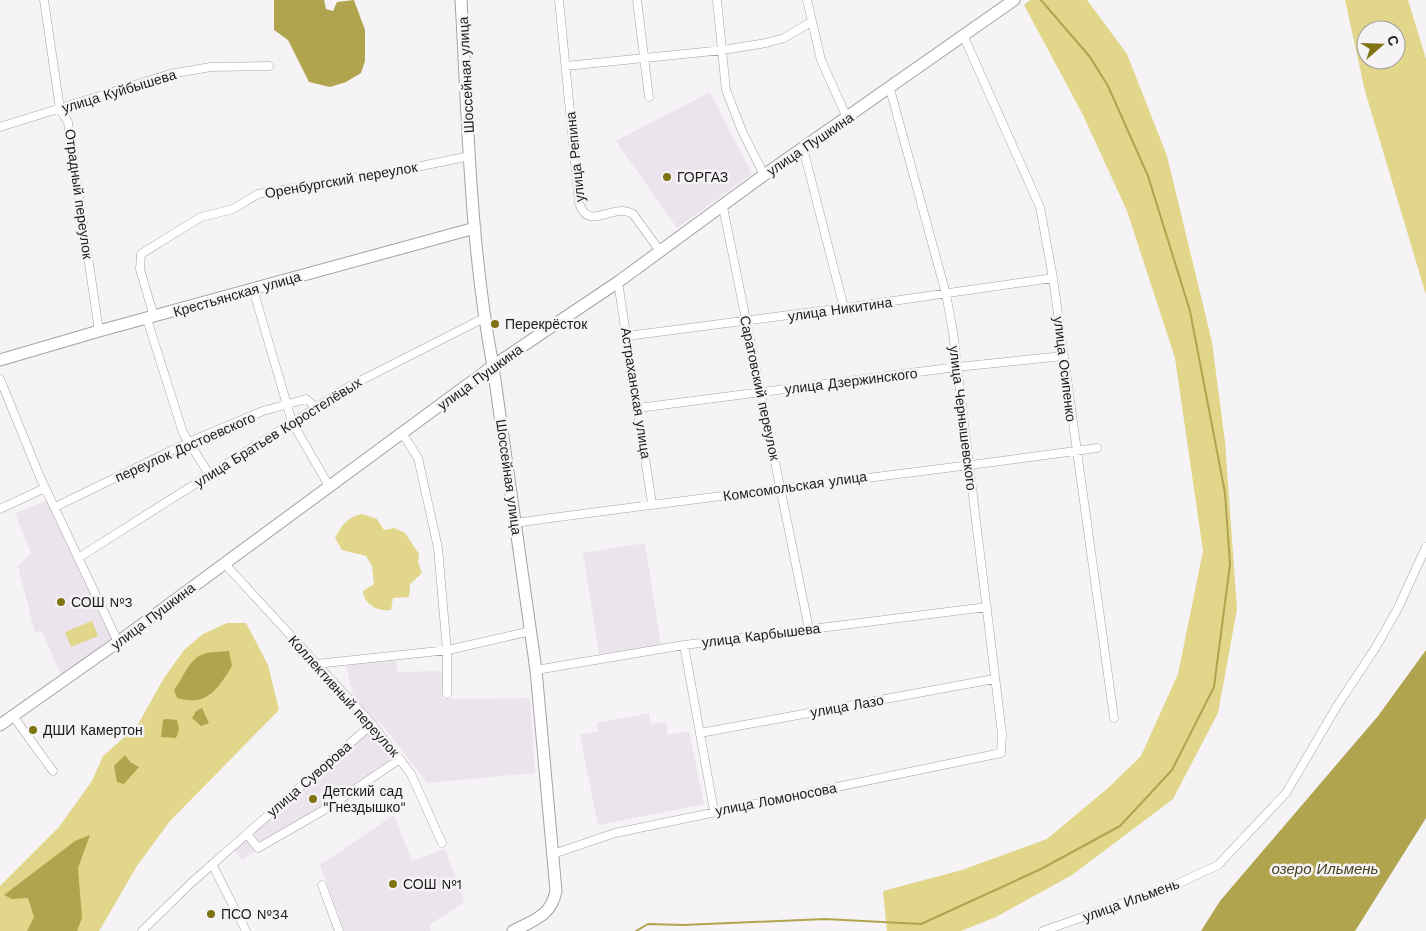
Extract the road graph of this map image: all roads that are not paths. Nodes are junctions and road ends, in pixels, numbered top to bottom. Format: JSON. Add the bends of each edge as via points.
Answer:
{"nodes":[{"id":1,"x":44,"y":0,"type":"edge"},
{"id":2,"x":461,"y":0,"type":"edge"},
{"id":3,"x":559,"y":0,"type":"edge"},
{"id":4,"x":637,"y":0,"type":"edge"},
{"id":5,"x":717,"y":0,"type":"edge"},
{"id":6,"x":806,"y":0,"type":"edge"},
{"id":7,"x":1014,"y":0,"type":"edge"},
{"id":8,"x":811,"y":22,"type":"junction"},
{"id":9,"x":963,"y":35,"type":"junction"},
{"id":10,"x":723,"y":50,"type":"junction"},
{"id":11,"x":644,"y":58,"type":"junction"},
{"id":12,"x":270,"y":66,"type":"dead end"},
{"id":13,"x":566,"y":66,"type":"junction"},
{"id":14,"x":890,"y":88,"type":"junction"},
{"id":15,"x":649,"y":97,"type":"dead end"},
{"id":16,"x":60,"y":109,"type":"junction"},
{"id":17,"x":847,"y":118,"type":"junction"},
{"id":18,"x":0,"y":127,"type":"edge"},
{"id":19,"x":803,"y":148,"type":"junction"},
{"id":20,"x":470,"y":156,"type":"junction"},
{"id":21,"x":764,"y":175,"type":"junction"},
{"id":22,"x":723,"y":206,"type":"junction"},
{"id":23,"x":474,"y":228,"type":"junction"},
{"id":24,"x":660,"y":251,"type":"junction"},
{"id":25,"x":1053,"y":278,"type":"junction"},
{"id":26,"x":618,"y":282,"type":"junction"},
{"id":27,"x":253,"y":289,"type":"junction"},
{"id":28,"x":946,"y":294,"type":"junction"},
{"id":29,"x":844,"y":308,"type":"junction"},
{"id":30,"x":150,"y":318,"type":"junction"},
{"id":31,"x":484,"y":318,"type":"junction"},
{"id":32,"x":746,"y":322,"type":"junction"},
{"id":33,"x":99,"y":331,"type":"junction"},
{"id":34,"x":627,"y":336,"type":"junction"},
{"id":35,"x":1063,"y":356,"type":"junction"},
{"id":36,"x":0,"y":360,"type":"edge"},
{"id":37,"x":493,"y":366,"type":"junction"},
{"id":38,"x":957,"y":367,"type":"junction"},
{"id":39,"x":0,"y":379,"type":"edge"},
{"id":40,"x":761,"y":392,"type":"junction"},
{"id":41,"x":288,"y":405,"type":"junction"},
{"id":42,"x":316,"y":407,"type":"junction"},
{"id":43,"x":638,"y":408,"type":"junction"},
{"id":44,"x":292,"y":422,"type":"junction"},
{"id":45,"x":402,"y":433,"type":"junction"},
{"id":46,"x":189,"y":442,"type":"junction"},
{"id":47,"x":1097,"y":448,"type":"dead end"},
{"id":48,"x":1076,"y":451,"type":"junction"},
{"id":49,"x":969,"y":466,"type":"junction"},
{"id":50,"x":209,"y":474,"type":"junction"},
{"id":51,"x":329,"y":486,"type":"junction"},
{"id":52,"x":45,"y":488,"type":"junction"},
{"id":53,"x":780,"y":489,"type":"junction"},
{"id":54,"x":652,"y":504,"type":"junction"},
{"id":55,"x":55,"y":507,"type":"junction"},
{"id":56,"x":0,"y":509,"type":"edge"},
{"id":57,"x":515,"y":523,"type":"junction"},
{"id":58,"x":1426,"y":547,"type":"edge"},
{"id":59,"x":78,"y":558,"type":"junction"},
{"id":60,"x":224,"y":563,"type":"junction"},
{"id":61,"x":986,"y":608,"type":"junction"},
{"id":62,"x":809,"y":629,"type":"junction"},
{"id":63,"x":531,"y":631,"type":"junction"},
{"id":64,"x":118,"y":642,"type":"junction"},
{"id":65,"x":684,"y":645,"type":"junction"},
{"id":66,"x":447,"y":651,"type":"junction"},
{"id":67,"x":316,"y":664,"type":"junction"},
{"id":68,"x":536,"y":670,"type":"junction"},
{"id":69,"x":994,"y":679,"type":"junction"},
{"id":70,"x":447,"y":694,"type":"dead end"},
{"id":71,"x":13,"y":716,"type":"junction"},
{"id":72,"x":1114,"y":718,"type":"dead end"},
{"id":73,"x":372,"y":724,"type":"junction"},
{"id":74,"x":0,"y":725,"type":"edge"},
{"id":75,"x":700,"y":733,"type":"junction"},
{"id":76,"x":1001,"y":753,"type":"joint"},
{"id":77,"x":400,"y":759,"type":"junction"},
{"id":78,"x":53,"y":770,"type":"dead end"},
{"id":79,"x":714,"y":811,"type":"junction"},
{"id":80,"x":247,"y":834,"type":"junction"},
{"id":81,"x":442,"y":843,"type":"dead end"},
{"id":82,"x":553,"y":854,"type":"junction"},
{"id":83,"x":212,"y":864,"type":"junction"},
{"id":84,"x":322,"y":885,"type":"dead end"},
{"id":85,"x":142,"y":931,"type":"edge"},
{"id":86,"x":246,"y":931,"type":"edge"},
{"id":87,"x":339,"y":931,"type":"edge"},
{"id":88,"x":513,"y":931,"type":"edge"},
{"id":89,"x":1043,"y":931,"type":"edge"}],
"edges":[{"from":1,"to":16,"type":"street","name":"Отрадный переулок"},
{"from":2,"to":20,"type":"main road","name":"Шоссейная улица"},
{"from":3,"to":13,"type":"street","name":"улица Репина"},
{"from":4,"to":11,"type":"street"},
{"from":5,"to":10,"type":"street"},
{"from":6,"to":8,"type":"street"},
{"from":7,"to":9,"type":"main road","name":"улица Пушкина"},
{"from":8,"to":10,"type":"street","via":[[784,38]]},
{"from":8,"to":17,"type":"street","via":[[820,60]]},
{"from":9,"to":14,"type":"main road","name":"улица Пушкина"},
{"from":9,"to":25,"type":"street","name":"улица Осипенко","via":[[1040,207]]},
{"from":10,"to":11,"type":"street"},
{"from":10,"to":21,"type":"street","via":[[726,90]]},
{"from":11,"to":13,"type":"street"},
{"from":11,"to":15,"type":"street"},
{"from":12,"to":16,"type":"street","name":"улица Куйбышева","via":[[210,67],[170,74]]},
{"from":13,"to":24,"type":"street","name":"улица Репина","via":[[582,212],[594,218],[626,210],[633,214]]},
{"from":14,"to":17,"type":"main road","name":"улица Пушкина"},
{"from":14,"to":28,"type":"street","name":"улица Чернышевского"},
{"from":16,"to":18,"type":"street","name":"улица Куйбышева"},
{"from":16,"to":33,"type":"street","name":"Отрадный переулок","via":[[68,122]]},
{"from":17,"to":19,"type":"main road","name":"улица Пушкина"},
{"from":19,"to":21,"type":"main road","name":"улица Пушкина"},
{"from":19,"to":29,"type":"street"},
{"from":20,"to":23,"type":"main road","name":"Шоссейная улица"},
{"from":20,"to":30,"type":"street","name":"Оренбургский переулок","via":[[258,194],[233,209],[201,217],[141,254],[140,270]]},
{"from":21,"to":22,"type":"main road","name":"улица Пушкина"},
{"from":22,"to":24,"type":"main road","name":"улица Пушкина"},
{"from":22,"to":32,"type":"street","name":"Саратовский переулок"},
{"from":23,"to":27,"type":"main road","name":"Крестьянская улица"},
{"from":23,"to":31,"type":"main road","name":"Шоссейная улица"},
{"from":24,"to":26,"type":"main road","name":"улица Пушкина"},
{"from":25,"to":28,"type":"street","name":"улица Никитина"},
{"from":25,"to":35,"type":"street","name":"улица Осипенко"},
{"from":26,"to":34,"type":"street","name":"Астраханская улица"},
{"from":26,"to":37,"type":"main road","name":"улица Пушкина"},
{"from":27,"to":30,"type":"main road","name":"Крестьянская улица"},
{"from":27,"to":41,"type":"street"},
{"from":28,"to":29,"type":"street","name":"улица Никитина"},
{"from":28,"to":38,"type":"street","name":"улица Чернышевского"},
{"from":29,"to":32,"type":"street","name":"улица Никитина"},
{"from":30,"to":33,"type":"main road","name":"Крестьянская улица"},
{"from":30,"to":46,"type":"street","via":[[183,433]]},
{"from":31,"to":37,"type":"main road","name":"Шоссейная улица"},
{"from":31,"to":42,"type":"street","name":"улица Братьев Коростелёвых","via":[[350,386]]},
{"from":32,"to":34,"type":"street","name":"улица Никитина"},
{"from":32,"to":40,"type":"street","name":"Саратовский переулок"},
{"from":33,"to":36,"type":"main road","name":"Крестьянская улица"},
{"from":34,"to":43,"type":"street","name":"Астраханская улица"},
{"from":35,"to":38,"type":"street","name":"улица Дзержинского"},
{"from":35,"to":48,"type":"street","name":"улица Осипенко"},
{"from":37,"to":45,"type":"main road","name":"улица Пушкина"},
{"from":37,"to":57,"type":"main road","name":"Шоссейная улица"},
{"from":38,"to":40,"type":"street","name":"улица Дзержинского"},
{"from":38,"to":49,"type":"street","name":"улица Чернышевского"},
{"from":39,"to":52,"type":"street"},
{"from":40,"to":43,"type":"street","name":"улица Дзержинского"},
{"from":40,"to":53,"type":"street","name":"Саратовский переулок"},
{"from":41,"to":42,"type":"street","name":"переулок Достоевского","via":[[306,399]]},
{"from":41,"to":44,"type":"street"},
{"from":41,"to":46,"type":"street","name":"переулок Достоевского"},
{"from":42,"to":44,"type":"street","name":"улица Братьев Коростелёвых"},
{"from":43,"to":54,"type":"street","name":"Астраханская улица"},
{"from":44,"to":50,"type":"street","name":"улица Братьев Коростелёвых"},
{"from":44,"to":51,"type":"street"},
{"from":45,"to":51,"type":"main road","name":"улица Пушкина"},
{"from":45,"to":66,"type":"street","via":[[418,458],[438,548]]},
{"from":46,"to":50,"type":"street"},
{"from":46,"to":55,"type":"street","name":"переулок Достоевского"},
{"from":47,"to":48,"type":"street","name":"Комсомольская улица"},
{"from":48,"to":49,"type":"street","name":"Комсомольская улица"},
{"from":48,"to":72,"type":"street","name":"улица Осипенко"},
{"from":49,"to":53,"type":"street","name":"Комсомольская улица"},
{"from":49,"to":61,"type":"street","name":"улица Чернышевского"},
{"from":50,"to":59,"type":"street","name":"улица Братьев Коростелёвых"},
{"from":51,"to":60,"type":"main road","name":"улица Пушкина"},
{"from":52,"to":55,"type":"street"},
{"from":52,"to":56,"type":"street"},
{"from":53,"to":54,"type":"street","name":"Комсомольская улица"},
{"from":53,"to":62,"type":"street","name":"Саратовский переулок"},
{"from":54,"to":57,"type":"street","name":"Комсомольская улица"},
{"from":55,"to":59,"type":"street"},
{"from":57,"to":63,"type":"main road","name":"Шоссейная улица"},
{"from":58,"to":89,"type":"street","name":"улица Ильмень","via":[[1376,647],[1286,793],[1218,865],[1177,884]]},
{"from":59,"to":64,"type":"street"},
{"from":60,"to":64,"type":"main road","name":"улица Пушкина"},
{"from":60,"to":67,"type":"street","name":"Коллективный переулок"},
{"from":61,"to":62,"type":"street","name":"улица Карбышева"},
{"from":61,"to":69,"type":"street","name":"улица Чернышевского"},
{"from":62,"to":65,"type":"street","name":"улица Карбышева"},
{"from":63,"to":66,"type":"street"},
{"from":63,"to":68,"type":"main road","name":"Шоссейная улица"},
{"from":64,"to":71,"type":"main road","name":"улица Пушкина"},
{"from":65,"to":68,"type":"street","name":"улица Карбышева"},
{"from":65,"to":75,"type":"street"},
{"from":66,"to":67,"type":"street"},
{"from":66,"to":70,"type":"street"},
{"from":67,"to":73,"type":"street","name":"Коллективный переулок"},
{"from":68,"to":82,"type":"main road","name":"Шоссейная улица"},
{"from":69,"to":75,"type":"street","name":"улица Лазо"},
{"from":69,"to":76,"type":"street","name":"улица Чернышевского","via":[[1002,734]]},
{"from":71,"to":74,"type":"main road","name":"улица Пушкина"},
{"from":71,"to":78,"type":"street"},
{"from":73,"to":77,"type":"street","name":"Коллективный переулок"},
{"from":73,"to":80,"type":"street","name":"улица Суворова"},
{"from":75,"to":79,"type":"street"},
{"from":76,"to":79,"type":"street","name":"улица Ломоносова"},
{"from":77,"to":80,"type":"street","name":"улица Суворова","via":[[324,810],[258,848]]},
{"from":77,"to":81,"type":"street","name":"Коллективный переулок","via":[[411,774]]},
{"from":79,"to":82,"type":"street","name":"улица Ломоносова","via":[[615,833]]},
{"from":80,"to":83,"type":"street","name":"улица Суворова"},
{"from":82,"to":88,"type":"main road","name":"Шоссейная улица","via":[[556,891],[552,907]]},
{"from":83,"to":85,"type":"street","name":"улица Суворова"},
{"from":83,"to":86,"type":"street"},
{"from":84,"to":87,"type":"street"}]}
